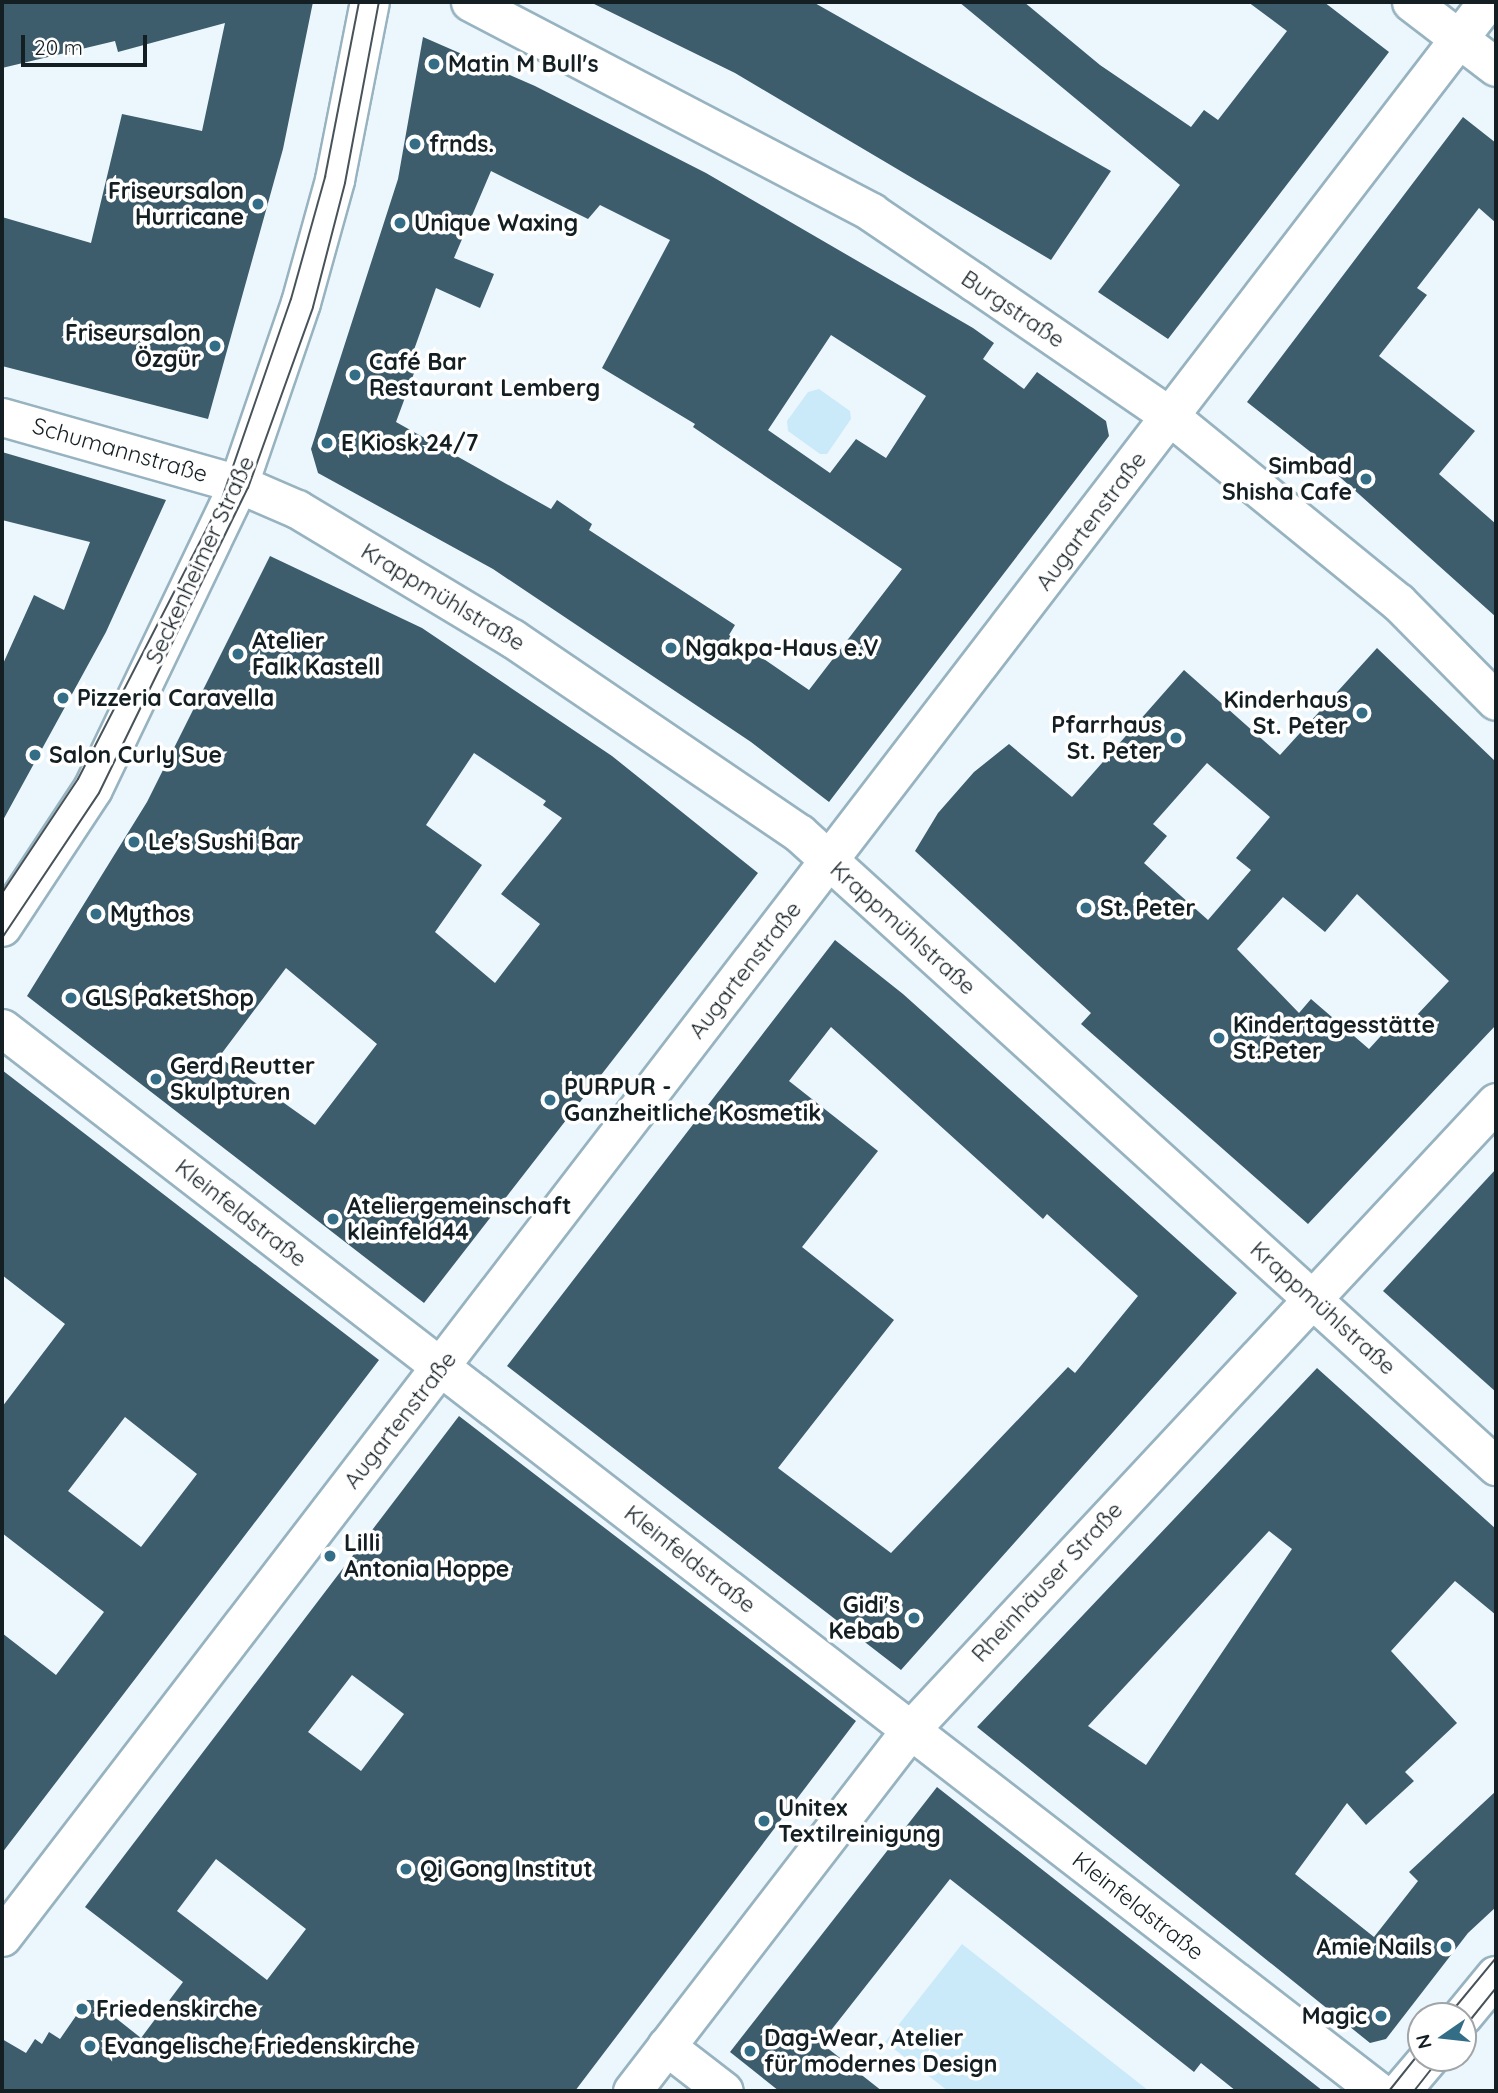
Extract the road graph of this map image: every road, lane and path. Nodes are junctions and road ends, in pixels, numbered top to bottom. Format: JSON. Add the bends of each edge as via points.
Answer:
{"nodes":[{"id":1,"x":370,"y":2,"type":"edge"},
{"id":2,"x":470,"y":2,"type":"edge"},
{"id":3,"x":1411,"y":2,"type":"edge"},
{"id":4,"x":1487,"y":2,"type":"edge"},
{"id":5,"x":1461,"y":39,"type":"junction"},
{"id":6,"x":1496,"y":67,"type":"edge"},
{"id":7,"x":2,"y":417,"type":"edge"},
{"id":8,"x":1171,"y":417,"type":"junction"},
{"id":9,"x":239,"y":484,"type":"junction"},
{"id":10,"x":1496,"y":701,"type":"edge"},
{"id":11,"x":830,"y":861,"type":"junction"},
{"id":12,"x":2,"y":927,"type":"edge"},
{"id":13,"x":2,"y":1028,"type":"edge"},
{"id":14,"x":1496,"y":1102,"type":"edge"},
{"id":15,"x":1313,"y":1298,"type":"junction"},
{"id":16,"x":441,"y":1367,"type":"junction"},
{"id":17,"x":1496,"y":1466,"type":"edge"},
{"id":18,"x":910,"y":1730,"type":"junction"},
{"id":19,"x":2,"y":1937,"type":"edge"},
{"id":20,"x":1496,"y":1976,"type":"edge"},
{"id":21,"x":1475,"y":2002,"type":"edge"},
{"id":22,"x":666,"y":2046,"type":"junction"},
{"id":23,"x":1417,"y":2072,"type":"edge"},
{"id":24,"x":632,"y":2091,"type":"edge"},
{"id":25,"x":724,"y":2091,"type":"edge"},
{"id":26,"x":1378,"y":2091,"type":"edge"},
{"id":27,"x":1401,"y":2091,"type":"edge"}],
"edges":[{"from":1,"to":9,"type":"street","name":"Seckenheimer Straße","via":[[335,180],[301,303]]},
{"from":2,"to":8,"type":"street","name":"Burgstraße","via":[[871,212]]},
{"from":3,"to":5,"type":"street"},
{"from":4,"to":5,"type":"street","name":"Augartenstraße"},
{"from":5,"to":6,"type":"street"},
{"from":5,"to":8,"type":"street","name":"Augartenstraße"},
{"from":7,"to":9,"type":"street","name":"Schumannstraße"},
{"from":8,"to":10,"type":"street","name":"Burgstraße","via":[[1398,602]]},
{"from":8,"to":11,"type":"street","name":"Augartenstraße"},
{"from":9,"to":11,"type":"street","name":"Krappmühlstraße","via":[[297,509],[512,638],[799,833]]},
{"from":9,"to":12,"type":"street","name":"Seckenheimer Straße","via":[[93,789]]},
{"from":11,"to":15,"type":"street","name":"Krappmühlstraße"},
{"from":11,"to":16,"type":"street","name":"Augartenstraße"},
{"from":13,"to":16,"type":"street","name":"Kleinfeldstraße"},
{"from":14,"to":15,"type":"street","name":"Rheinhäuser Straße"},
{"from":15,"to":17,"type":"street","name":"Krappmühlstraße"},
{"from":15,"to":18,"type":"street","name":"Rheinhäuser Straße"},
{"from":16,"to":18,"type":"street","name":"Kleinfeldstraße"},
{"from":16,"to":19,"type":"street","name":"Augartenstraße"},
{"from":18,"to":22,"type":"street","name":"Rheinhäuser Straße"},
{"from":18,"to":26,"type":"street","name":"Kleinfeldstraße"},
{"from":20,"to":21,"type":"street"},
{"from":22,"to":24,"type":"street","name":"Rheinhäuser Straße"},
{"from":22,"to":25,"type":"street"},
{"from":23,"to":27,"type":"street"}]}
